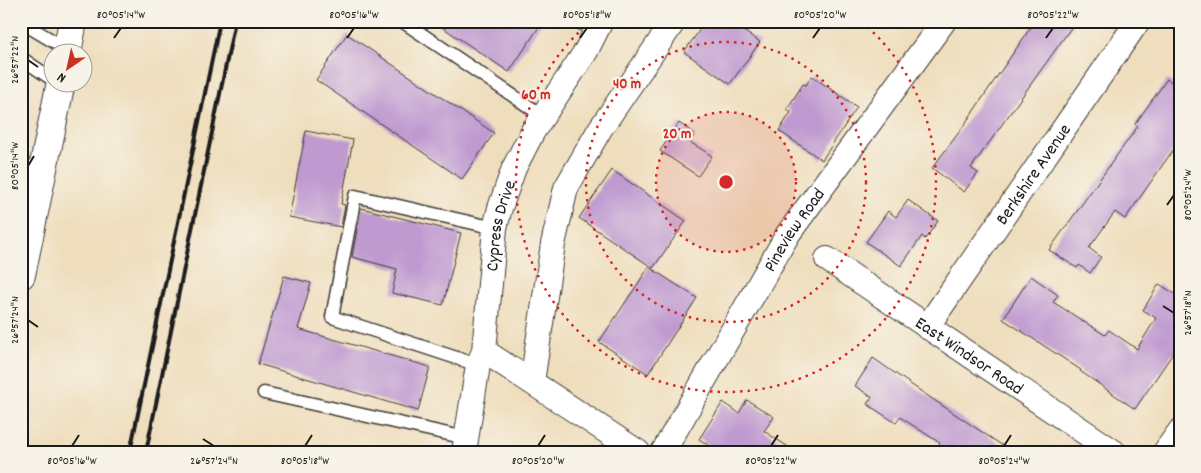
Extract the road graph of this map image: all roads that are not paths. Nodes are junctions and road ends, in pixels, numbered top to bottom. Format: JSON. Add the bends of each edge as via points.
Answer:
{"nodes":[{"id":1,"x":73,"y":21,"type":"edge"},
{"id":2,"x":402,"y":21,"type":"edge"},
{"id":3,"x":674,"y":21,"type":"edge"},
{"id":4,"x":944,"y":21,"type":"edge"},
{"id":5,"x":1138,"y":21,"type":"edge"},
{"id":6,"x":21,"y":22,"type":"edge"},
{"id":7,"x":592,"y":25,"type":"edge"},
{"id":8,"x":53,"y":42,"type":"edge"},
{"id":9,"x":70,"y":42,"type":"edge"},
{"id":10,"x":21,"y":58,"type":"edge"},
{"id":11,"x":42,"y":72,"type":"edge"},
{"id":12,"x":55,"y":92,"type":"edge"},
{"id":13,"x":543,"y":116,"type":"junction"},
{"id":14,"x":32,"y":169,"type":"edge"},
{"id":15,"x":495,"y":228,"type":"junction"},
{"id":16,"x":827,"y":260,"type":"dead end"},
{"id":17,"x":21,"y":275,"type":"edge"},
{"id":18,"x":927,"y":327,"type":"junction"},
{"id":19,"x":481,"y":358,"type":"junction"},
{"id":20,"x":532,"y":382,"type":"junction"},
{"id":21,"x":264,"y":393,"type":"dead end"},
{"id":22,"x":1180,"y":431,"type":"edge"},
{"id":23,"x":465,"y":445,"type":"edge"},
{"id":24,"x":638,"y":452,"type":"edge"},
{"id":25,"x":663,"y":452,"type":"edge"},
{"id":26,"x":1114,"y":452,"type":"edge"},
{"id":27,"x":1165,"y":452,"type":"edge"}],
"edges":[{"from":1,"to":9,"type":"street"},
{"from":2,"to":13,"type":"lane"},
{"from":3,"to":20,"type":"street","via":[[600,130],[566,188],[553,244]]},
{"from":4,"to":25,"type":"street","name":"Pineview Road","via":[[788,234]]},
{"from":5,"to":18,"type":"street","name":"Berkshire Avenue"},
{"from":6,"to":8,"type":"lane"},
{"from":7,"to":13,"type":"street","name":"Cypress Drive","via":[[586,51]]},
{"from":10,"to":11,"type":"lane"},
{"from":12,"to":14,"type":"street"},
{"from":13,"to":15,"type":"street","name":"Cypress Drive","via":[[514,168]]},
{"from":14,"to":17,"type":"street"},
{"from":15,"to":19,"type":"street","name":"Cypress Drive"},
{"from":15,"to":19,"type":"lane","via":[[355,196],[332,317]]},
{"from":16,"to":18,"type":"street","name":"East Windsor Road"},
{"from":18,"to":26,"type":"street","name":"East Windsor Road"},
{"from":19,"to":20,"type":"street"},
{"from":19,"to":23,"type":"street","name":"Cypress Drive"},
{"from":20,"to":24,"type":"street"},
{"from":21,"to":23,"type":"lane"},
{"from":22,"to":27,"type":"street"}]}
